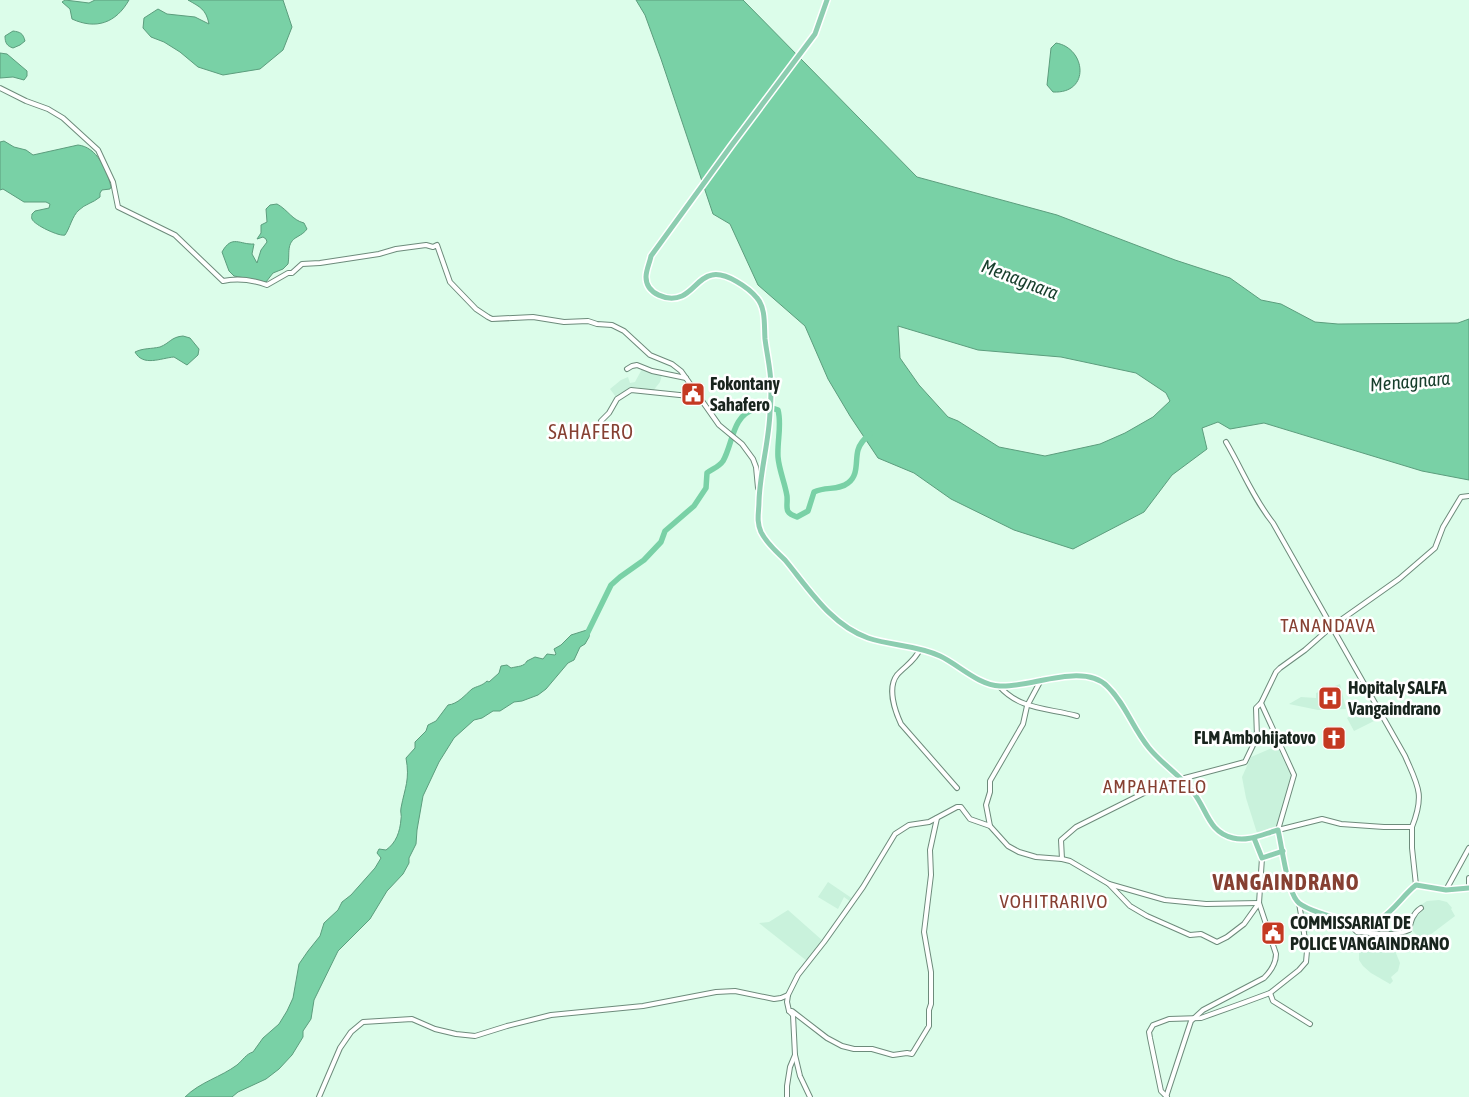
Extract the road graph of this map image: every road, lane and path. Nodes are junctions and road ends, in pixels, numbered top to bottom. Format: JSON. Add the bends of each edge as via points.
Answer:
{"nodes":[{"id":1,"x":827,"y":0,"type":"edge"},
{"id":2,"x":0,"y":88,"type":"edge"},
{"id":3,"x":627,"y":369,"type":"dead end"},
{"id":4,"x":686,"y":378,"type":"junction"},
{"id":5,"x":699,"y":397,"type":"junction"},
{"id":6,"x":601,"y":421,"type":"dead end"},
{"id":7,"x":1226,"y":442,"type":"dead end"},
{"id":8,"x":759,"y":492,"type":"junction"},
{"id":9,"x":1469,"y":496,"type":"edge"},
{"id":10,"x":1331,"y":627,"type":"junction"},
{"id":11,"x":920,"y":649,"type":"junction"},
{"id":12,"x":1041,"y":680,"type":"junction"},
{"id":13,"x":999,"y":686,"type":"junction"},
{"id":14,"x":1261,"y":703,"type":"junction"},
{"id":15,"x":1027,"y":706,"type":"junction"},
{"id":16,"x":1077,"y":716,"type":"dead end"},
{"id":17,"x":1182,"y":779,"type":"junction"},
{"id":18,"x":957,"y":788,"type":"dead end"},
{"id":19,"x":937,"y":818,"type":"junction"},
{"id":20,"x":990,"y":826,"type":"junction"},
{"id":21,"x":1412,"y":827,"type":"junction"},
{"id":22,"x":1278,"y":830,"type":"junction"},
{"id":23,"x":1254,"y":838,"type":"junction"},
{"id":24,"x":1469,"y":848,"type":"edge"},
{"id":25,"x":1283,"y":852,"type":"junction"},
{"id":26,"x":1262,"y":858,"type":"junction"},
{"id":27,"x":1062,"y":859,"type":"junction"},
{"id":28,"x":1469,"y":878,"type":"edge"},
{"id":29,"x":1109,"y":884,"type":"junction"},
{"id":30,"x":1416,"y":885,"type":"junction"},
{"id":31,"x":1469,"y":887,"type":"edge"},
{"id":32,"x":1446,"y":890,"type":"junction"},
{"id":33,"x":1258,"y":903,"type":"junction"},
{"id":34,"x":1298,"y":903,"type":"junction"},
{"id":35,"x":1421,"y":908,"type":"dead end"},
{"id":36,"x":1353,"y":922,"type":"junction"},
{"id":37,"x":1270,"y":993,"type":"junction"},
{"id":38,"x":788,"y":995,"type":"junction"},
{"id":39,"x":789,"y":1012,"type":"junction"},
{"id":40,"x":1193,"y":1020,"type":"junction"},
{"id":41,"x":1310,"y":1024,"type":"dead end"},
{"id":42,"x":795,"y":1055,"type":"junction"},
{"id":43,"x":318,"y":1097,"type":"edge"},
{"id":44,"x":787,"y":1097,"type":"edge"},
{"id":45,"x":810,"y":1097,"type":"edge"},
{"id":46,"x":1167,"y":1097,"type":"edge"}],
"edges":[{"from":1,"to":8,"type":"main road","via":[[815,34],[651,256],[646,276],[652,290],[669,298],[682,296],[714,274],[740,283],[758,299],[771,386]]},
{"from":2,"to":4,"type":"street","via":[[63,118],[98,150],[113,182],[118,207],[175,235],[223,281],[232,279],[267,285],[292,273],[302,264],[426,244],[437,245],[450,282],[488,317],[533,316],[612,326],[624,331],[650,355],[672,364]]},
{"from":3,"to":4,"type":"street","via":[[637,365]]},
{"from":4,"to":5,"type":"street"},
{"from":5,"to":6,"type":"street","via":[[631,390],[617,399]]},
{"from":5,"to":8,"type":"street","via":[[719,425],[742,444],[753,459]]},
{"from":7,"to":10,"type":"street"},
{"from":8,"to":11,"type":"main road","via":[[758,522],[767,542],[833,617],[865,637]]},
{"from":9,"to":10,"type":"street","via":[[1461,497],[1435,548],[1426,557]]},
{"from":10,"to":14,"type":"street","via":[[1276,672]]},
{"from":10,"to":21,"type":"street","via":[[1419,788],[1417,816]]},
{"from":11,"to":13,"type":"main road","via":[[941,656],[982,681]]},
{"from":11,"to":18,"type":"street","via":[[893,683],[895,712],[901,724]]},
{"from":12,"to":13,"type":"main road"},
{"from":12,"to":15,"type":"street"},
{"from":12,"to":17,"type":"main road","via":[[1086,676],[1100,681],[1113,694],[1150,750]]},
{"from":13,"to":15,"type":"street","via":[[1008,697]]},
{"from":14,"to":17,"type":"street","via":[[1255,713],[1257,737],[1245,762]]},
{"from":14,"to":22,"type":"street","via":[[1294,774]]},
{"from":15,"to":16,"type":"street"},
{"from":15,"to":20,"type":"street","via":[[1023,724],[990,781],[986,804]]},
{"from":17,"to":23,"type":"main road","via":[[1217,830],[1234,839]]},
{"from":17,"to":27,"type":"street","via":[[1162,784],[1076,827],[1061,840]]},
{"from":19,"to":20,"type":"street","via":[[961,807],[970,819]]},
{"from":19,"to":38,"type":"street","via":[[909,825],[895,834],[863,886],[798,975]]},
{"from":19,"to":39,"type":"street","via":[[930,850],[924,932],[930,972],[929,1026],[912,1054],[893,1055],[842,1046],[792,1010]]},
{"from":20,"to":27,"type":"street","via":[[1008,846],[1019,852]]},
{"from":21,"to":22,"type":"street","via":[[1341,824],[1322,819]]},
{"from":21,"to":30,"type":"street"},
{"from":22,"to":23,"type":"main road"},
{"from":22,"to":25,"type":"main road"},
{"from":23,"to":26,"type":"main road"},
{"from":24,"to":32,"type":"street"},
{"from":25,"to":26,"type":"main road"},
{"from":25,"to":34,"type":"main road"},
{"from":26,"to":33,"type":"street"},
{"from":27,"to":29,"type":"street"},
{"from":28,"to":31,"type":"street"},
{"from":29,"to":33,"type":"street","via":[[1165,900],[1206,904]]},
{"from":29,"to":33,"type":"street","via":[[1130,906],[1147,916],[1190,935],[1201,934],[1217,942],[1244,924]]},
{"from":30,"to":32,"type":"main road"},
{"from":30,"to":36,"type":"main road","via":[[1378,921]]},
{"from":31,"to":32,"type":"main road"},
{"from":33,"to":40,"type":"street","via":[[1276,954],[1271,971],[1264,978],[1203,1010]]},
{"from":34,"to":36,"type":"main road"},
{"from":34,"to":37,"type":"street","via":[[1306,962]]},
{"from":35,"to":36,"type":"street","via":[[1411,920],[1407,932],[1357,932],[1352,927]]},
{"from":37,"to":40,"type":"street"},
{"from":37,"to":41,"type":"street","via":[[1273,1001]]},
{"from":38,"to":39,"type":"street"},
{"from":38,"to":43,"type":"street","via":[[774,999],[750,992],[716,992],[643,1006],[551,1015],[475,1036],[434,1029],[412,1019],[364,1022],[351,1032],[340,1048]]},
{"from":39,"to":42,"type":"street","via":[[793,1015]]},
{"from":40,"to":46,"type":"street"},
{"from":40,"to":46,"type":"street","via":[[1169,1019],[1153,1025],[1149,1032],[1161,1091]]},
{"from":42,"to":44,"type":"street"},
{"from":42,"to":45,"type":"street"}]}
